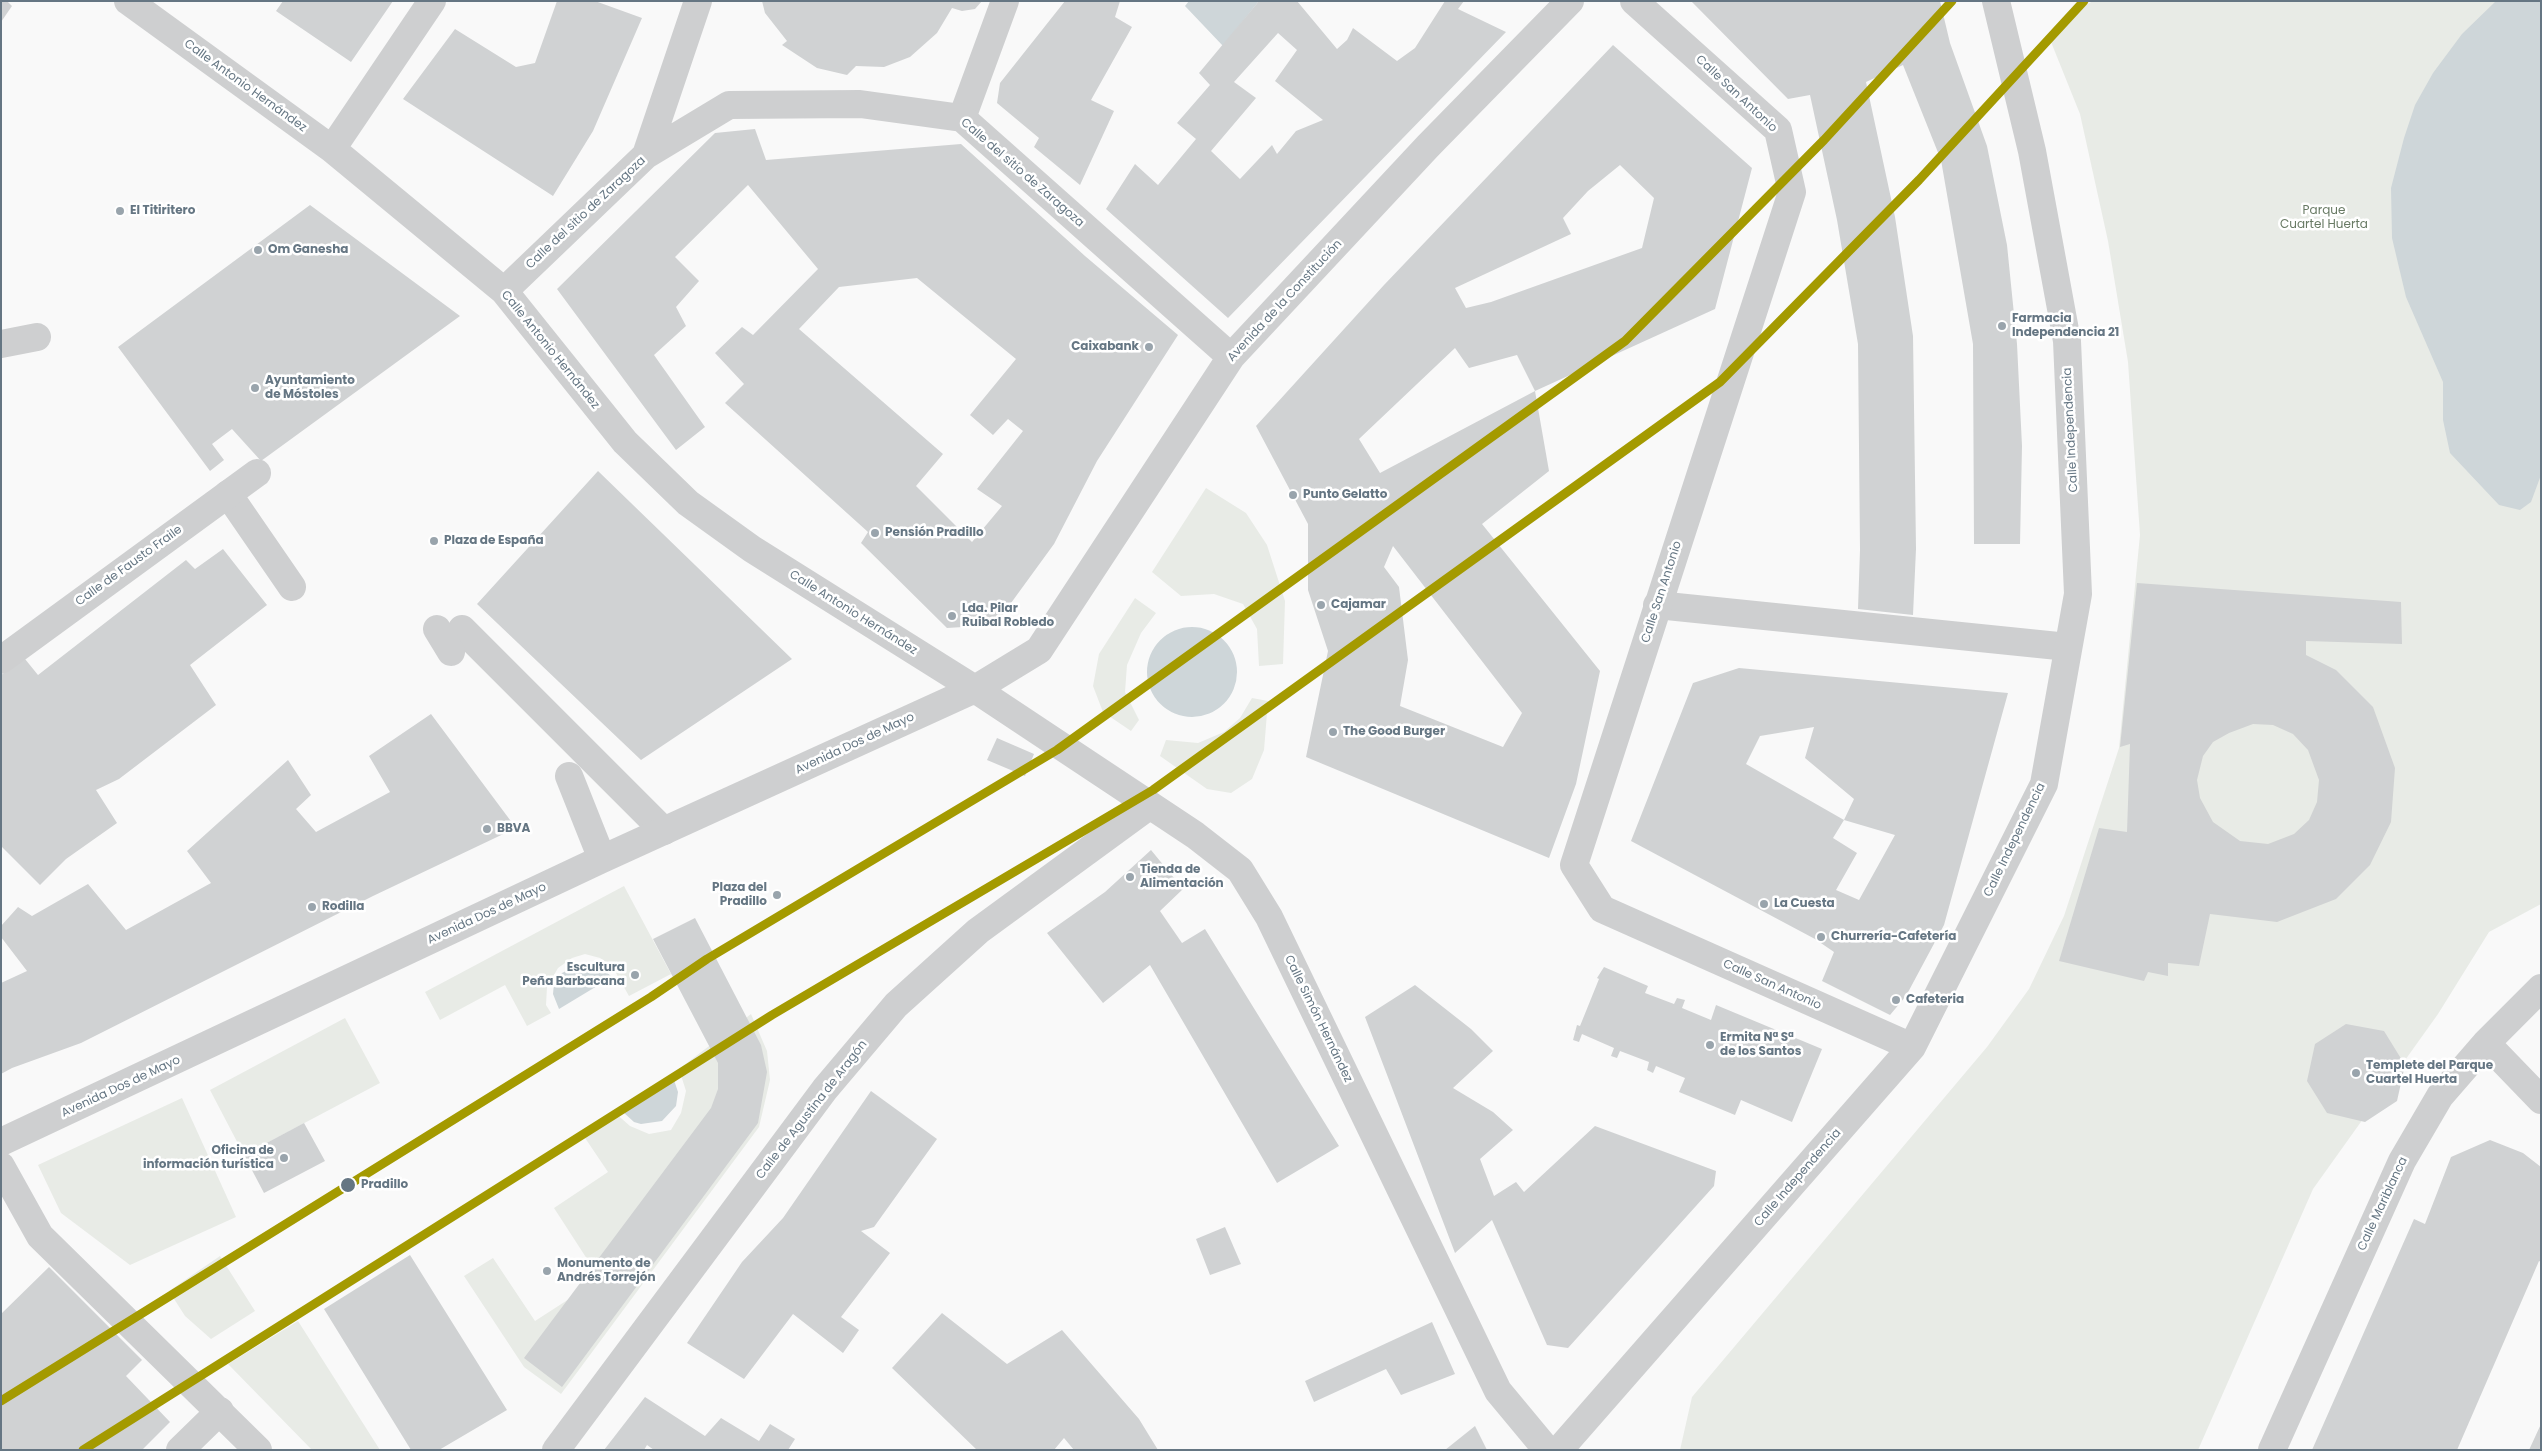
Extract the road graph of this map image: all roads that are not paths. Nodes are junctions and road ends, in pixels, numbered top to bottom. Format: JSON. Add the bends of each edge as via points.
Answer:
{"nodes":[{"id":1,"x":128,"y":1,"type":"edge"},
{"id":2,"x":432,"y":1,"type":"edge"},
{"id":3,"x":698,"y":1,"type":"edge"},
{"id":4,"x":1005,"y":1,"type":"edge"},
{"id":5,"x":1570,"y":1,"type":"edge"},
{"id":6,"x":1634,"y":1,"type":"edge"},
{"id":7,"x":1996,"y":1,"type":"edge"},
{"id":8,"x":962,"y":118,"type":"junction"},
{"id":9,"x":332,"y":149,"type":"junction"},
{"id":10,"x":646,"y":155,"type":"junction"},
{"id":11,"x":504,"y":291,"type":"junction"},
{"id":12,"x":37,"y":337,"type":"dead end"},
{"id":13,"x":1,"y":344,"type":"edge"},
{"id":14,"x":1231,"y":357,"type":"junction"},
{"id":15,"x":257,"y":473,"type":"dead end"},
{"id":16,"x":228,"y":494,"type":"junction"},
{"id":17,"x":292,"y":587,"type":"dead end"},
{"id":18,"x":1657,"y":605,"type":"junction"},
{"id":19,"x":450,"y":637,"type":"dead end"},
{"id":20,"x":2068,"y":647,"type":"junction"},
{"id":21,"x":1,"y":660,"type":"edge"},
{"id":22,"x":975,"y":689,"type":"junction"},
{"id":23,"x":569,"y":776,"type":"dead end"},
{"id":24,"x":1149,"y":806,"type":"junction"},
{"id":25,"x":664,"y":831,"type":"junction"},
{"id":26,"x":602,"y":859,"type":"junction"},
{"id":27,"x":2541,"y":988,"type":"edge"},
{"id":28,"x":2486,"y":1043,"type":"junction"},
{"id":29,"x":1912,"y":1048,"type":"junction"},
{"id":30,"x":2541,"y":1100,"type":"edge"},
{"id":31,"x":1,"y":1142,"type":"edge"},
{"id":32,"x":1,"y":1166,"type":"edge"},
{"id":33,"x":220,"y":1411,"type":"junction"},
{"id":34,"x":180,"y":1450,"type":"edge"},
{"id":35,"x":258,"y":1450,"type":"edge"},
{"id":36,"x":556,"y":1450,"type":"edge"},
{"id":37,"x":1547,"y":1450,"type":"edge"},
{"id":38,"x":1559,"y":1450,"type":"edge"},
{"id":39,"x":2272,"y":1450,"type":"edge"}],
"edges":[{"from":1,"to":9,"type":"street","name":"Calle Antonio Hernández"},
{"from":2,"to":9,"type":"street"},
{"from":3,"to":10,"type":"street"},
{"from":4,"to":8,"type":"street"},
{"from":5,"to":14,"type":"street","name":"Avenida de la Constitución","via":[[1428,146]]},
{"from":6,"to":18,"type":"street","name":"Calle San Antonio","via":[[1778,130],[1792,192]]},
{"from":7,"to":20,"type":"street","name":"Calle Independencia","via":[[2032,151],[2067,341],[2078,594]]},
{"from":8,"to":10,"type":"street","name":"Calle del sitio de Zaragoza","via":[[860,104],[729,105]]},
{"from":8,"to":14,"type":"street","name":"Calle del sitio de Zaragoza"},
{"from":9,"to":11,"type":"street","name":"Calle Antonio Hernández"},
{"from":10,"to":11,"type":"street","name":"Calle del sitio de Zaragoza"},
{"from":11,"to":22,"type":"street","name":"Calle Antonio Hernández","via":[[625,442],[688,504],[752,549]]},
{"from":12,"to":13,"type":"street"},
{"from":14,"to":22,"type":"street","name":"Avenida de la Constitución","via":[[1039,650]]},
{"from":15,"to":16,"type":"street","name":"Calle de Fausto Fraile"},
{"from":16,"to":17,"type":"street"},
{"from":16,"to":21,"type":"street","name":"Calle de Fausto Fraile"},
{"from":18,"to":20,"type":"street"},
{"from":18,"to":29,"type":"street","name":"Calle San Antonio","via":[[1574,865],[1602,909]]},
{"from":19,"to":25,"type":"street"},
{"from":20,"to":29,"type":"street","name":"Calle Independencia","via":[[2044,784]]},
{"from":22,"to":24,"type":"street","name":"Calle Simón Hernández"},
{"from":22,"to":25,"type":"street","name":"Avenida Dos de Mayo"},
{"from":23,"to":26,"type":"street"},
{"from":24,"to":36,"type":"street","name":"Calle de Agustina de Aragón","via":[[978,932],[896,1005],[825,1089]]},
{"from":24,"to":37,"type":"street","name":"Calle Simón Hernández","via":[[1195,835],[1240,870],[1245,878],[1269,917],[1498,1391]]},
{"from":25,"to":26,"type":"street","name":"Avenida Dos de Mayo"},
{"from":26,"to":31,"type":"street","name":"Avenida Dos de Mayo"},
{"from":27,"to":28,"type":"street","name":"Calle Mariblanca"},
{"from":28,"to":30,"type":"street"},
{"from":28,"to":39,"type":"street","name":"Calle Mariblanca","via":[[2440,1096],[2402,1161]]},
{"from":29,"to":38,"type":"street","name":"Calle Independencia"},
{"from":32,"to":33,"type":"street","via":[[40,1236]]},
{"from":33,"to":34,"type":"street"},
{"from":33,"to":35,"type":"street"}]}
